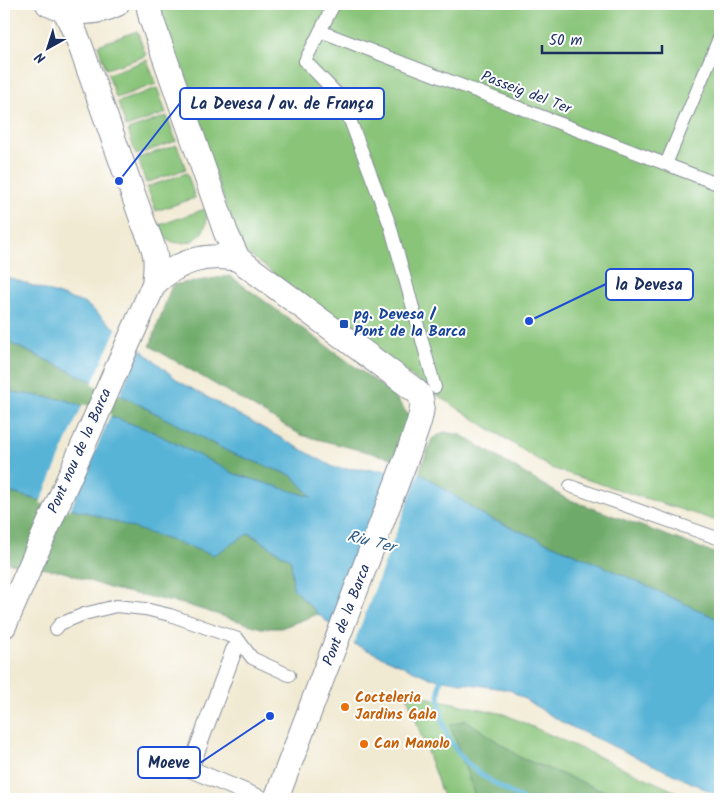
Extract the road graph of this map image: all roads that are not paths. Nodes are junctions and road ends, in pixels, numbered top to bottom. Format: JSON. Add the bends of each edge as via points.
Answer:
{"nodes":[{"id":1,"x":117,"y":4,"type":"edge"},
{"id":2,"x":148,"y":4,"type":"edge"},
{"id":3,"x":334,"y":4,"type":"edge"},
{"id":4,"x":56,"y":7,"type":"edge"},
{"id":5,"x":320,"y":31,"type":"junction"},
{"id":6,"x":720,"y":36,"type":"edge"},
{"id":7,"x":666,"y":164,"type":"junction"},
{"id":8,"x":720,"y":185,"type":"edge"},
{"id":9,"x":238,"y":259,"type":"junction"},
{"id":10,"x":154,"y":284,"type":"junction"},
{"id":11,"x":429,"y":395,"type":"junction"},
{"id":12,"x":570,"y":486,"type":"dead end"},
{"id":13,"x":720,"y":539,"type":"edge"},
{"id":14,"x":4,"y":626,"type":"edge"},
{"id":15,"x":56,"y":629,"type":"dead end"},
{"id":16,"x":238,"y":648,"type":"junction"},
{"id":17,"x":289,"y":676,"type":"dead end"},
{"id":18,"x":262,"y":799,"type":"edge"},
{"id":19,"x":276,"y":799,"type":"edge"}],
"edges":[{"from":1,"to":4,"type":"main road","via":[[78,12]]},
{"from":2,"to":9,"type":"main road","via":[[226,233]]},
{"from":3,"to":5,"type":"street"},
{"from":4,"to":10,"type":"main road","via":[[79,42],[156,251]]},
{"from":5,"to":7,"type":"street","name":"Passeig del Ter"},
{"from":5,"to":11,"type":"street","via":[[305,61],[342,99],[390,225]]},
{"from":6,"to":7,"type":"street"},
{"from":7,"to":8,"type":"street","name":"Passeig del Ter"},
{"from":9,"to":10,"type":"main road","via":[[205,257],[179,265]]},
{"from":9,"to":11,"type":"main road","via":[[420,396]]},
{"from":10,"to":14,"type":"main road","name":"Pont nou de la Barca"},
{"from":11,"to":19,"type":"main road","name":"Pont de la Barca"},
{"from":12,"to":13,"type":"street"},
{"from":15,"to":16,"type":"street","via":[[60,624],[84,614],[116,606],[145,609],[238,639]]},
{"from":16,"to":17,"type":"street"},
{"from":16,"to":18,"type":"street","via":[[190,769]]}]}
